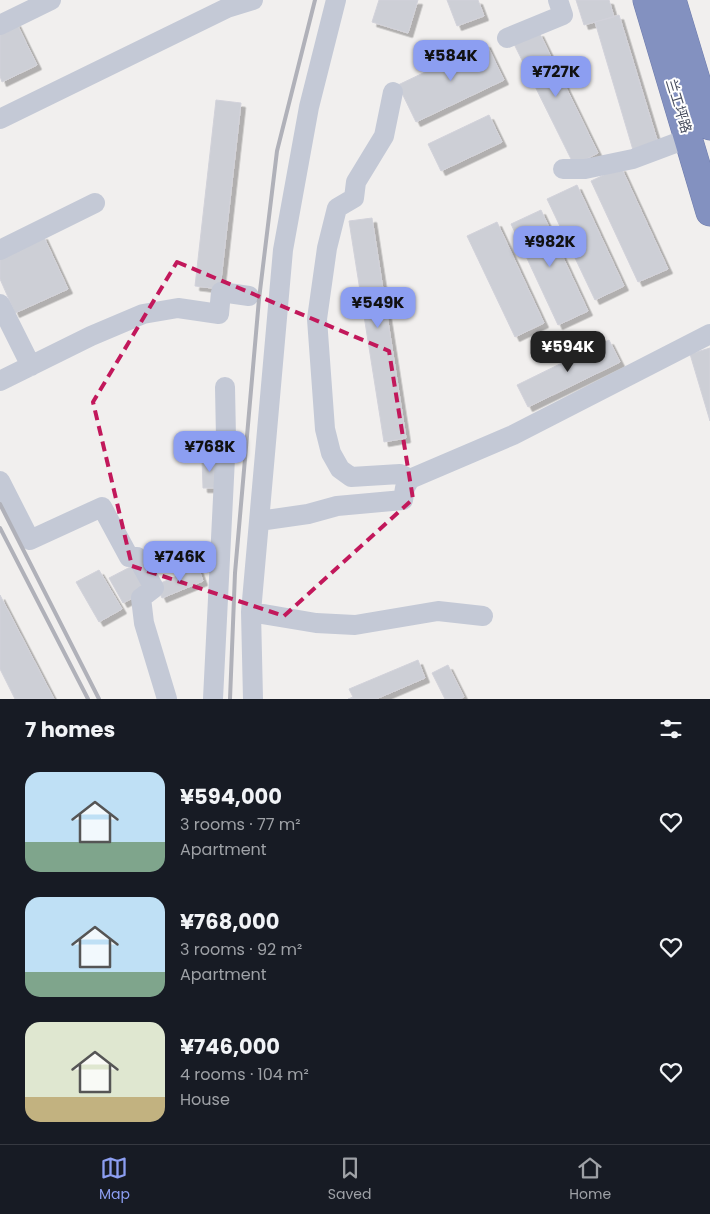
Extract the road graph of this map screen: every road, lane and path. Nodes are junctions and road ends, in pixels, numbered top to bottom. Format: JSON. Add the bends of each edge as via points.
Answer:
{"nodes":[{"id":1,"x":51,"y":0,"type":"edge"},
{"id":2,"x":253,"y":0,"type":"edge"},
{"id":3,"x":336,"y":0,"type":"edge"},
{"id":4,"x":558,"y":0,"type":"edge"},
{"id":5,"x":647,"y":0,"type":"edge"},
{"id":6,"x":672,"y":0,"type":"edge"},
{"id":7,"x":0,"y":25,"type":"edge"},
{"id":8,"x":507,"y":38,"type":"dead end"},
{"id":9,"x":394,"y":92,"type":"dead end"},
{"id":10,"x":0,"y":119,"type":"edge"},
{"id":11,"x":699,"y":132,"type":"edge"},
{"id":12,"x":564,"y":169,"type":"dead end"},
{"id":13,"x":95,"y":203,"type":"dead end"},
{"id":14,"x":710,"y":212,"type":"edge"},
{"id":15,"x":0,"y":250,"type":"edge"},
{"id":16,"x":249,"y":296,"type":"dead end"},
{"id":17,"x":0,"y":304,"type":"edge"},
{"id":18,"x":710,"y":334,"type":"edge"},
{"id":19,"x":31,"y":366,"type":"junction"},
{"id":20,"x":0,"y":381,"type":"edge"},
{"id":21,"x":225,"y":387,"type":"dead end"},
{"id":22,"x":410,"y":479,"type":"junction"},
{"id":23,"x":0,"y":481,"type":"edge"},
{"id":24,"x":259,"y":521,"type":"junction"},
{"id":25,"x":251,"y":612,"type":"junction"},
{"id":26,"x":483,"y":616,"type":"dead end"},
{"id":27,"x":167,"y":699,"type":"edge"},
{"id":28,"x":213,"y":699,"type":"edge"},
{"id":29,"x":253,"y":699,"type":"edge"}],
"edges":[{"from":1,"to":7,"type":"street"},
{"from":2,"to":10,"type":"street","via":[[228,8]]},
{"from":3,"to":24,"type":"street","via":[[309,108],[283,250]]},
{"from":4,"to":8,"type":"street","via":[[563,15]]},
{"from":5,"to":11,"type":"highway","name":"兰工坪路"},
{"from":6,"to":11,"type":"highway","name":"兰工坪路"},
{"from":9,"to":22,"type":"street","via":[[384,136],[356,182],[354,198],[337,208],[327,248],[317,319],[325,428],[331,453],[340,469],[351,477],[400,474]]},
{"from":11,"to":12,"type":"street","via":[[633,159],[584,169]]},
{"from":11,"to":14,"type":"highway","name":"兰工坪路"},
{"from":13,"to":15,"type":"street"},
{"from":16,"to":19,"type":"street","via":[[221,292],[219,314],[178,308],[143,314]]},
{"from":17,"to":19,"type":"street"},
{"from":18,"to":22,"type":"street","via":[[513,435]]},
{"from":19,"to":20,"type":"street"},
{"from":21,"to":28,"type":"street","via":[[226,438]]},
{"from":22,"to":24,"type":"street","via":[[404,500],[337,506]]},
{"from":23,"to":27,"type":"street","via":[[30,540],[102,507],[129,557],[137,557],[154,588],[140,598],[144,623]]},
{"from":24,"to":25,"type":"street"},
{"from":25,"to":26,"type":"street","via":[[316,623],[355,625],[438,611]]},
{"from":25,"to":29,"type":"street"}]}
